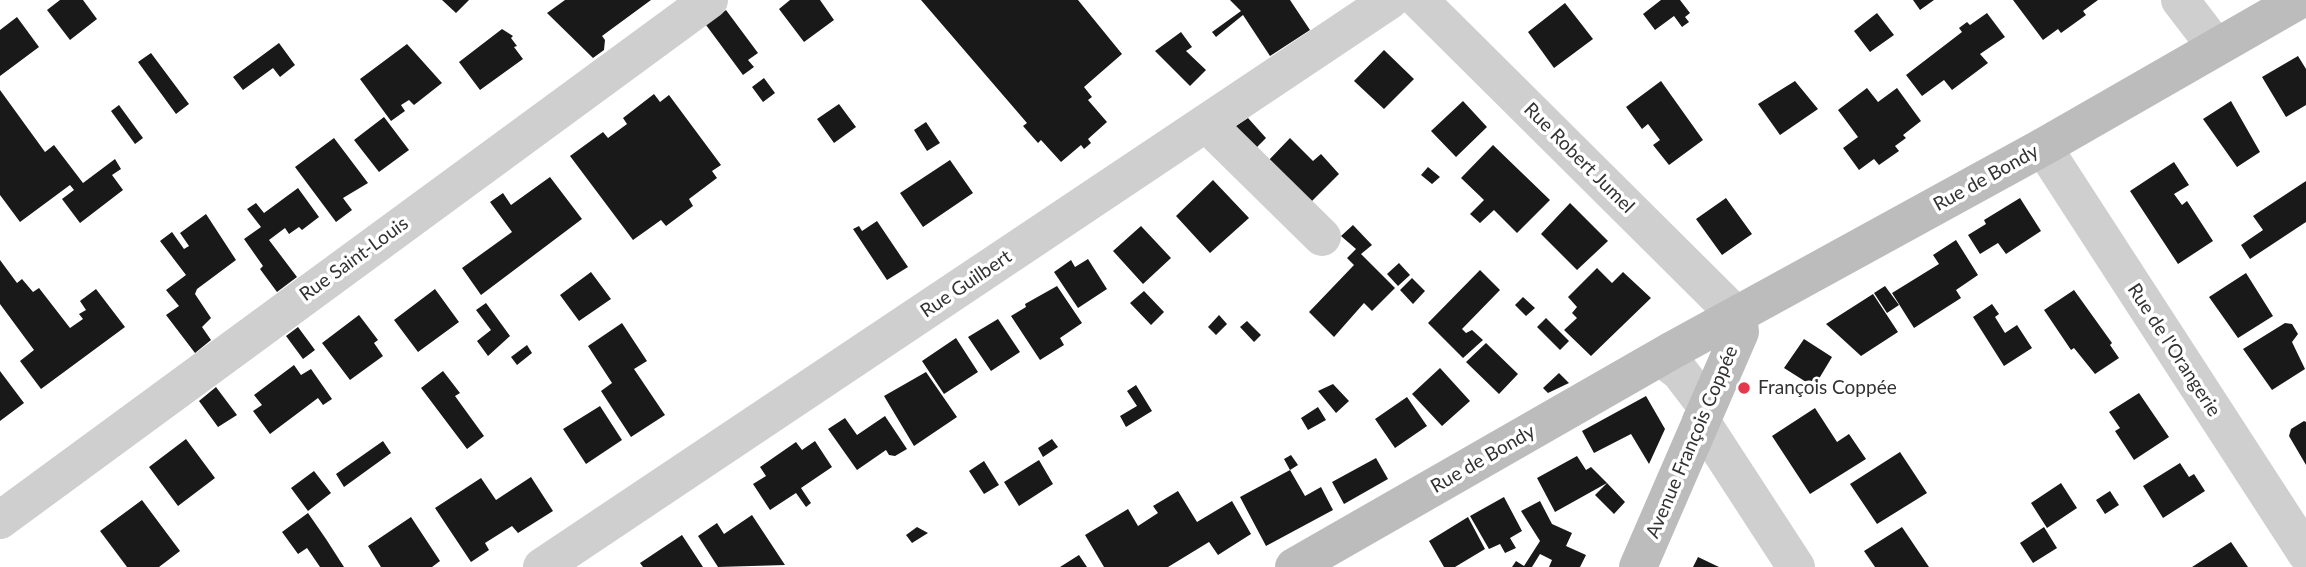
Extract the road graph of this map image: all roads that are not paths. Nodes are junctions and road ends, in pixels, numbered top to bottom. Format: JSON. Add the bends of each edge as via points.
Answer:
{"nodes":[{"id":1,"x":709,"y":0,"type":"edge"},
{"id":2,"x":1390,"y":0,"type":"edge"},
{"id":3,"x":2180,"y":0,"type":"edge"},
{"id":4,"x":2299,"y":0,"type":"edge"},
{"id":5,"x":1436,"y":5,"type":"edge"},
{"id":6,"x":2216,"y":47,"type":"junction"},
{"id":7,"x":1207,"y":124,"type":"junction"},
{"id":8,"x":2042,"y":147,"type":"junction"},
{"id":9,"x":1322,"y":237,"type":"dead end"},
{"id":10,"x":1738,"y":317,"type":"junction"},
{"id":11,"x":1671,"y":351,"type":"junction"},
{"id":12,"x":1704,"y":414,"type":"junction"},
{"id":13,"x":0,"y":520,"type":"edge"},
{"id":14,"x":2306,"y":553,"type":"edge"},
{"id":15,"x":542,"y":567,"type":"edge"},
{"id":16,"x":1294,"y":567,"type":"edge"},
{"id":17,"x":1638,"y":567,"type":"edge"},
{"id":18,"x":1796,"y":567,"type":"edge"}],
"edges":[{"from":1,"to":13,"type":"street","name":"Rue Saint-Louis"},
{"from":2,"to":7,"type":"street","name":"Rue Guilbert"},
{"from":3,"to":6,"type":"street"},
{"from":4,"to":6,"type":"street","name":"Rue de Bondy"},
{"from":5,"to":10,"type":"street","name":"Rue Robert Jumel"},
{"from":6,"to":8,"type":"street","name":"Rue de Bondy"},
{"from":7,"to":9,"type":"street"},
{"from":7,"to":15,"type":"street","name":"Rue Guilbert"},
{"from":8,"to":10,"type":"street","name":"Rue de Bondy"},
{"from":8,"to":14,"type":"street","name":"Rue de l'Orangerie"},
{"from":10,"to":11,"type":"street","name":"Rue de Bondy"},
{"from":10,"to":12,"type":"street","name":"Avenue François Coppée","via":[[1740,332]]},
{"from":11,"to":12,"type":"street","via":[[1666,361],[1680,372]]},
{"from":11,"to":16,"type":"street","name":"Rue de Bondy"},
{"from":12,"to":17,"type":"street","name":"Avenue François Coppée"},
{"from":12,"to":18,"type":"street"}]}
